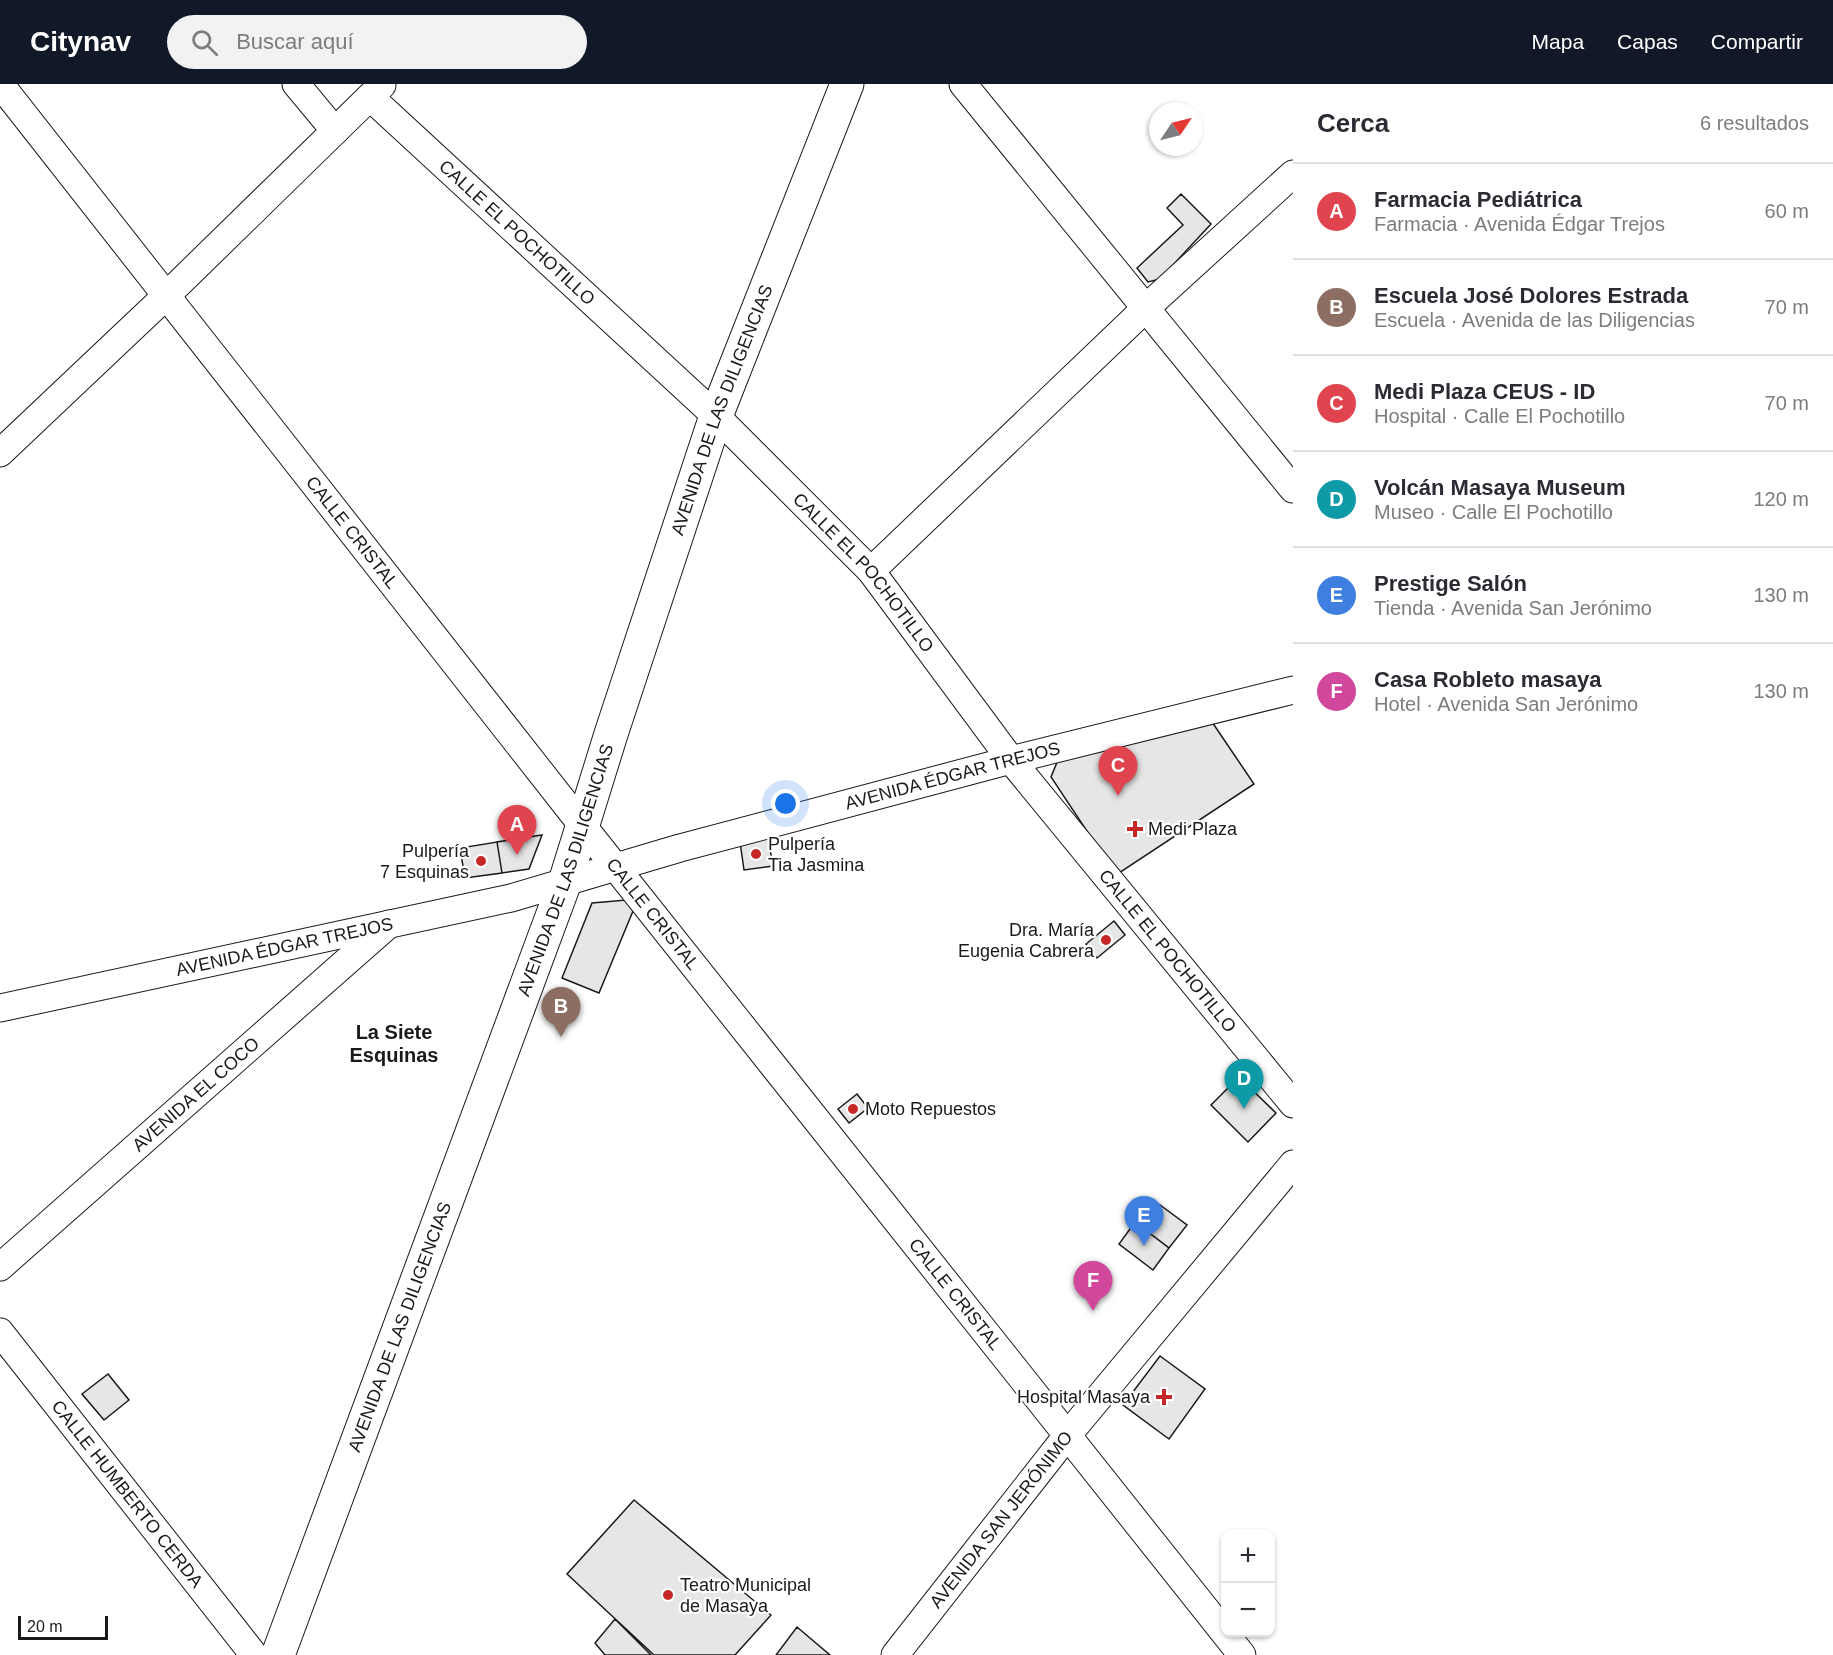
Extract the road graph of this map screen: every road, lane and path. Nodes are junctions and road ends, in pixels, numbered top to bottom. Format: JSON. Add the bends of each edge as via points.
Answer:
{"nodes":[{"id":1,"x":0,"y":84,"type":"edge"},
{"id":2,"x":296,"y":84,"type":"edge"},
{"id":3,"x":847,"y":84,"type":"edge"},
{"id":4,"x":963,"y":84,"type":"edge"},
{"id":5,"x":376,"y":91,"type":"edge"},
{"id":6,"x":335,"y":131,"type":"junction"},
{"id":7,"x":1293,"y":174,"type":"edge"},
{"id":8,"x":167,"y":295,"type":"junction"},
{"id":9,"x":1147,"y":307,"type":"junction"},
{"id":10,"x":716,"y":417,"type":"junction"},
{"id":11,"x":0,"y":453,"type":"edge"},
{"id":12,"x":1293,"y":489,"type":"edge"},
{"id":13,"x":871,"y":571,"type":"junction"},
{"id":14,"x":1293,"y":690,"type":"edge"},
{"id":15,"x":1011,"y":760,"type":"junction"},
{"id":16,"x":582,"y":825,"type":"junction"},
{"id":17,"x":614,"y":866,"type":"junction"},
{"id":18,"x":566,"y":879,"type":"junction"},
{"id":19,"x":391,"y":922,"type":"junction"},
{"id":20,"x":0,"y":1008,"type":"edge"},
{"id":21,"x":1293,"y":1104,"type":"edge"},
{"id":22,"x":1293,"y":1164,"type":"edge"},
{"id":23,"x":0,"y":1267,"type":"edge"},
{"id":24,"x":0,"y":1332,"type":"edge"},
{"id":25,"x":1066,"y":1437,"type":"junction"},
{"id":26,"x":254,"y":1655,"type":"edge"},
{"id":27,"x":278,"y":1655,"type":"edge"},
{"id":28,"x":895,"y":1655,"type":"edge"},
{"id":29,"x":1242,"y":1655,"type":"edge"}],
"edges":[{"from":1,"to":8,"type":"street","name":"CALLE CRISTAL"},
{"from":2,"to":6,"type":"street"},
{"from":3,"to":10,"type":"street","name":"AVENIDA DE LAS DILIGENCIAS"},
{"from":4,"to":9,"type":"street"},
{"from":5,"to":6,"type":"street"},
{"from":5,"to":10,"type":"street","name":"CALLE EL POCHOTILLO"},
{"from":6,"to":8,"type":"street"},
{"from":7,"to":9,"type":"street"},
{"from":8,"to":11,"type":"street"},
{"from":8,"to":16,"type":"street","name":"CALLE CRISTAL"},
{"from":9,"to":12,"type":"street"},
{"from":9,"to":13,"type":"street"},
{"from":10,"to":13,"type":"street","name":"CALLE EL POCHOTILLO"},
{"from":10,"to":16,"type":"street","name":"AVENIDA DE LAS DILIGENCIAS"},
{"from":13,"to":15,"type":"street","name":"CALLE EL POCHOTILLO"},
{"from":14,"to":15,"type":"street","name":"AVENIDA ÉDGAR TREJOS"},
{"from":15,"to":17,"type":"street","name":"AVENIDA ÉDGAR TREJOS"},
{"from":15,"to":21,"type":"street","name":"CALLE EL POCHOTILLO"},
{"from":16,"to":17,"type":"street","name":"CALLE CRISTAL"},
{"from":16,"to":18,"type":"street","name":"AVENIDA DE LAS DILIGENCIAS"},
{"from":17,"to":18,"type":"street","name":"AVENIDA ÉDGAR TREJOS"},
{"from":17,"to":25,"type":"street","name":"CALLE CRISTAL"},
{"from":18,"to":19,"type":"street","name":"AVENIDA ÉDGAR TREJOS","via":[[511,898]]},
{"from":18,"to":27,"type":"street","name":"AVENIDA DE LAS DILIGENCIAS"},
{"from":19,"to":20,"type":"street","name":"AVENIDA ÉDGAR TREJOS"},
{"from":19,"to":23,"type":"street","name":"AVENIDA EL COCO"},
{"from":22,"to":25,"type":"street","name":"AVENIDA SAN JERÓNIMO"},
{"from":24,"to":26,"type":"street","name":"CALLE HUMBERTO CERDA"},
{"from":25,"to":28,"type":"street","name":"AVENIDA SAN JERÓNIMO"},
{"from":25,"to":29,"type":"street","name":"CALLE CRISTAL"}]}
